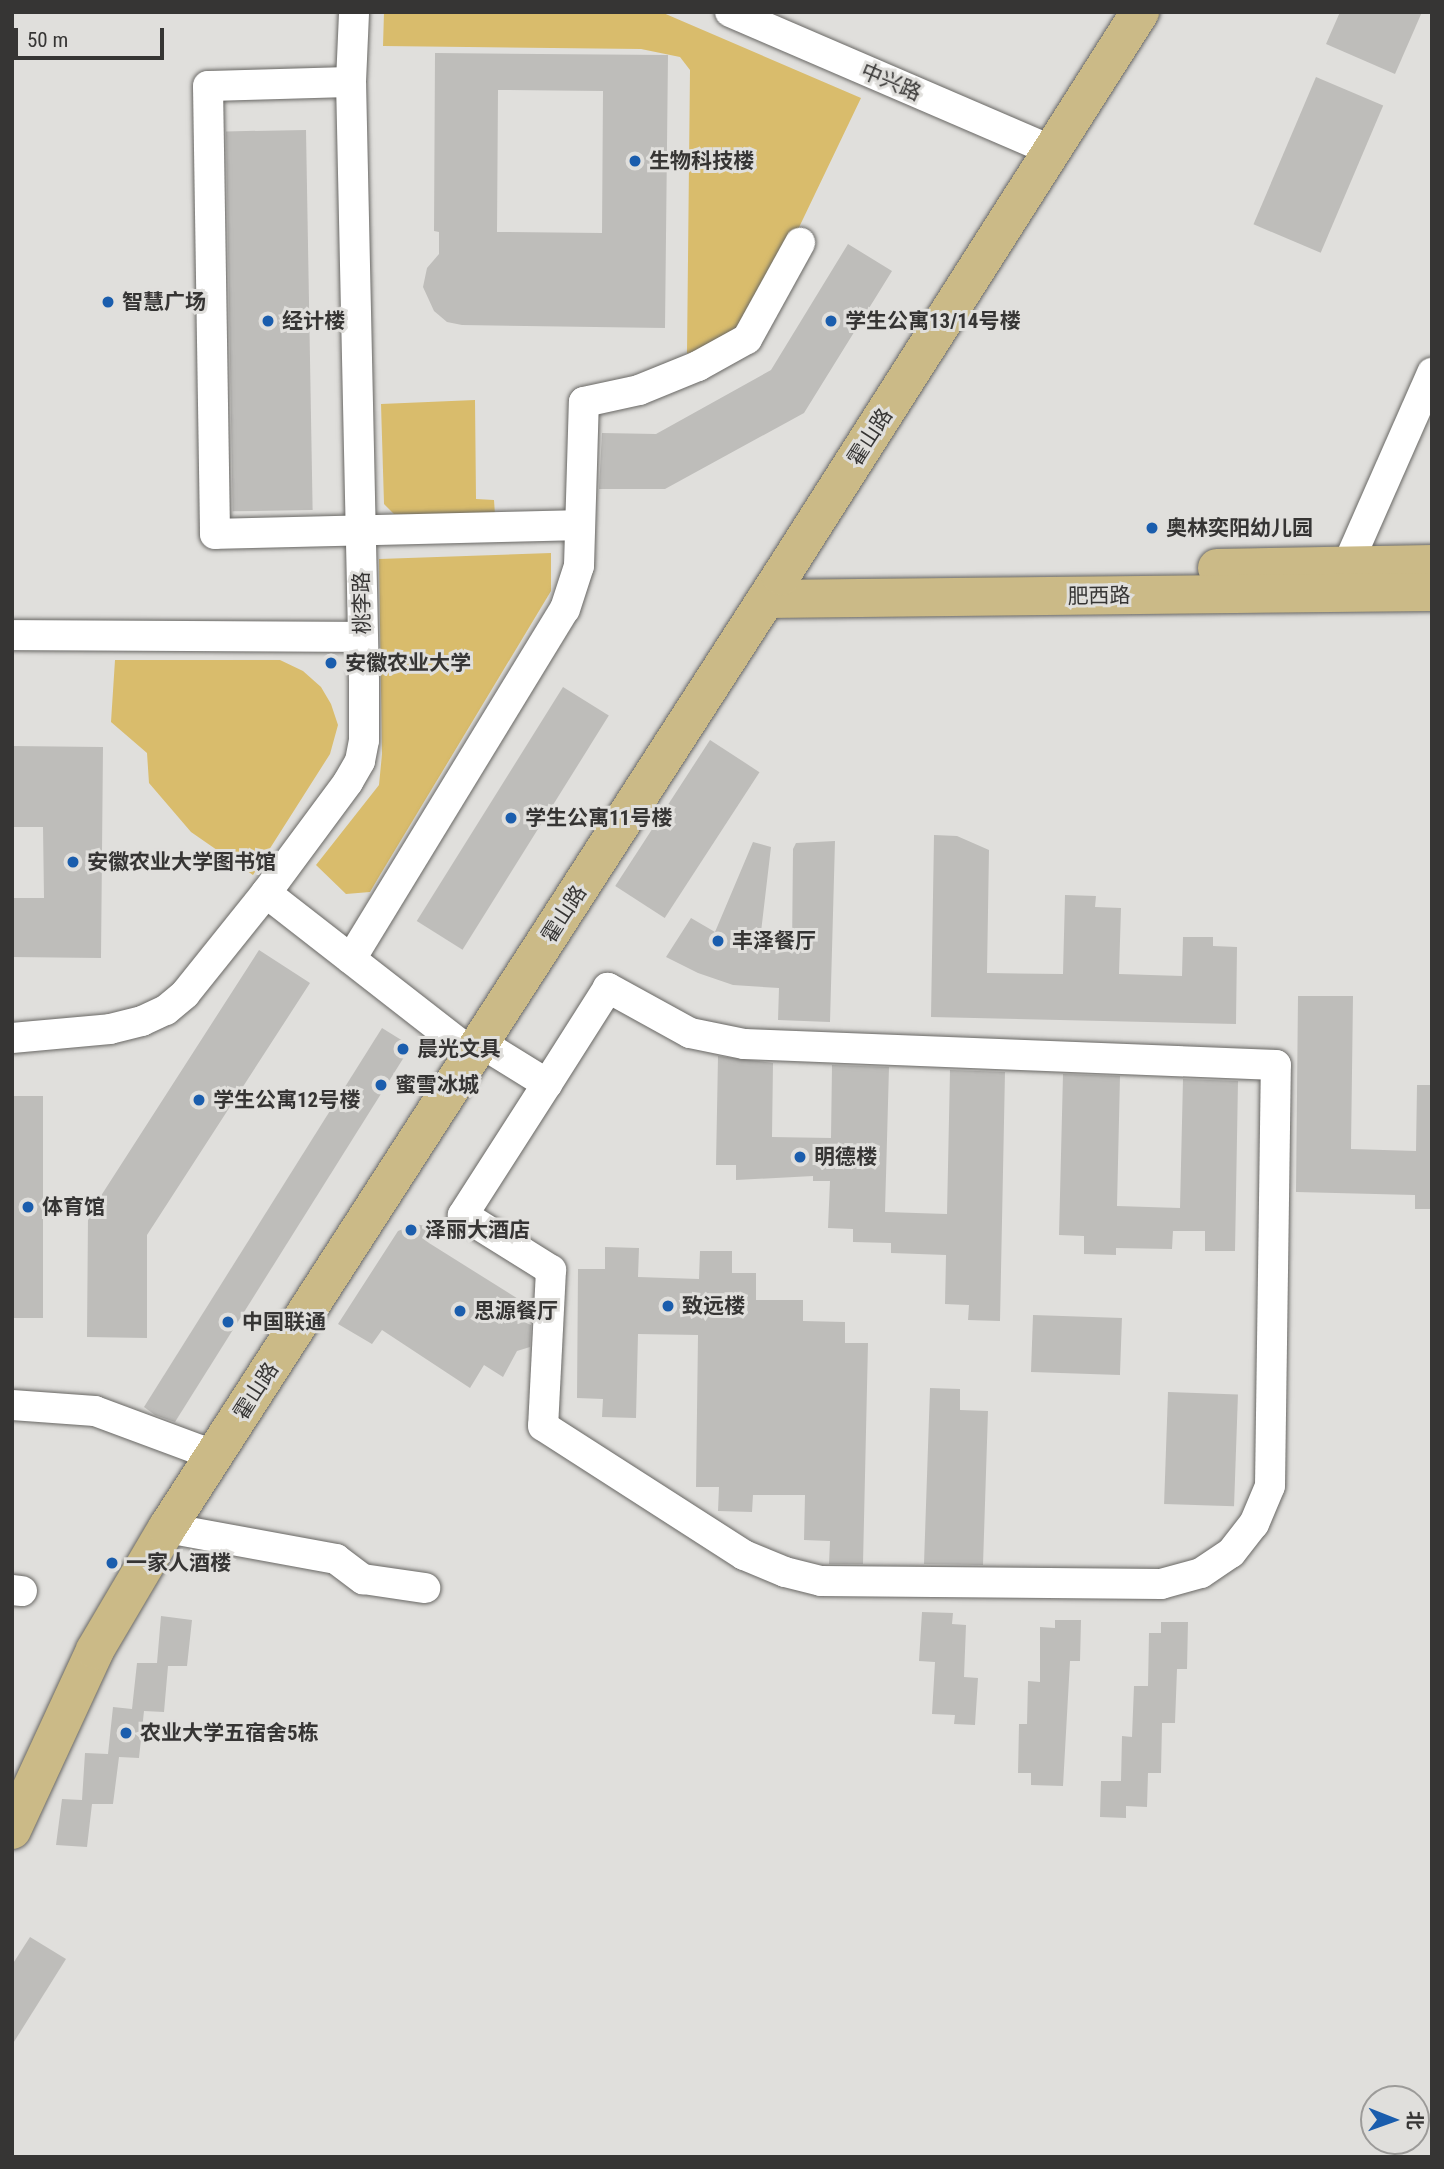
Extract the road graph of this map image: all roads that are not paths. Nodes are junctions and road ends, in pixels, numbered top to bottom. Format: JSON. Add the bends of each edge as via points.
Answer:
{"nodes":[{"id":1,"x":354,"y":12,"type":"edge"},
{"id":2,"x":730,"y":12,"type":"edge"},
{"id":3,"x":1117,"y":12,"type":"edge"},
{"id":4,"x":1140,"y":12,"type":"edge"},
{"id":5,"x":787,"y":24,"type":"edge"},
{"id":6,"x":351,"y":82,"type":"junction"},
{"id":7,"x":1043,"y":146,"type":"junction"},
{"id":8,"x":800,"y":243,"type":"dead end"},
{"id":9,"x":1432,"y":373,"type":"edge"},
{"id":10,"x":580,"y":525,"type":"junction"},
{"id":11,"x":361,"y":529,"type":"junction"},
{"id":12,"x":1432,"y":564,"type":"edge"},
{"id":13,"x":1341,"y":579,"type":"junction"},
{"id":14,"x":774,"y":588,"type":"junction"},
{"id":15,"x":1432,"y":592,"type":"edge"},
{"id":16,"x":12,"y":635,"type":"edge"},
{"id":17,"x":362,"y":637,"type":"junction"},
{"id":18,"x":266,"y":893,"type":"junction"},
{"id":19,"x":351,"y":959,"type":"junction"},
{"id":20,"x":12,"y":1038,"type":"edge"},
{"id":21,"x":471,"y":1043,"type":"junction"},
{"id":22,"x":547,"y":1084,"type":"junction"},
{"id":23,"x":12,"y":1405,"type":"edge"},
{"id":24,"x":201,"y":1450,"type":"junction"},
{"id":25,"x":167,"y":1528,"type":"junction"},
{"id":26,"x":425,"y":1588,"type":"dead end"},
{"id":27,"x":12,"y":1786,"type":"edge"},
{"id":28,"x":12,"y":1830,"type":"edge"}],
"edges":[{"from":1,"to":6,"type":"street","name":"桃李路"},
{"from":2,"to":5,"type":"street","name":"中兴路"},
{"from":3,"to":7,"type":"main road","name":"霍山路"},
{"from":4,"to":7,"type":"main road","name":"霍山路"},
{"from":5,"to":7,"type":"street","name":"中兴路"},
{"from":6,"to":11,"type":"street","name":"桃李路"},
{"from":6,"to":11,"type":"street","via":[[208,86],[215,534]]},
{"from":7,"to":14,"type":"main road","name":"霍山路"},
{"from":7,"to":21,"type":"main road","name":"霍山路"},
{"from":8,"to":10,"type":"street","via":[[747,339],[639,390],[584,402]]},
{"from":9,"to":13,"type":"street"},
{"from":10,"to":11,"type":"street"},
{"from":10,"to":19,"type":"street","via":[[579,566],[565,609]]},
{"from":11,"to":17,"type":"street","name":"桃李路"},
{"from":12,"to":13,"type":"main road","name":"肥西路"},
{"from":13,"to":14,"type":"main road","name":"肥西路"},
{"from":13,"to":15,"type":"main road","name":"肥西路"},
{"from":14,"to":21,"type":"main road","name":"霍山路"},
{"from":16,"to":17,"type":"street"},
{"from":17,"to":18,"type":"street","name":"桃李路","via":[[364,740],[360,761]]},
{"from":18,"to":19,"type":"street"},
{"from":18,"to":20,"type":"street","name":"桃李路","via":[[185,994],[166,1010],[110,1029]]},
{"from":19,"to":21,"type":"street"},
{"from":21,"to":22,"type":"street"},
{"from":21,"to":24,"type":"main road","name":"霍山路"},
{"from":21,"to":25,"type":"main road","name":"霍山路"},
{"from":22,"to":22,"type":"street","via":[[463,1215],[551,1270],[543,1426],[744,1555],[821,1581],[1161,1584],[1201,1573],[1231,1553],[1254,1524],[1270,1486],[1276,1065],[744,1044],[690,1033],[608,988]]},
{"from":23,"to":24,"type":"street","via":[[96,1411]]},
{"from":24,"to":27,"type":"main road","name":"霍山路","via":[[85,1634]]},
{"from":25,"to":26,"type":"street","via":[[336,1559],[363,1579]]},
{"from":25,"to":28,"type":"main road","name":"霍山路","via":[[95,1650]]}]}
